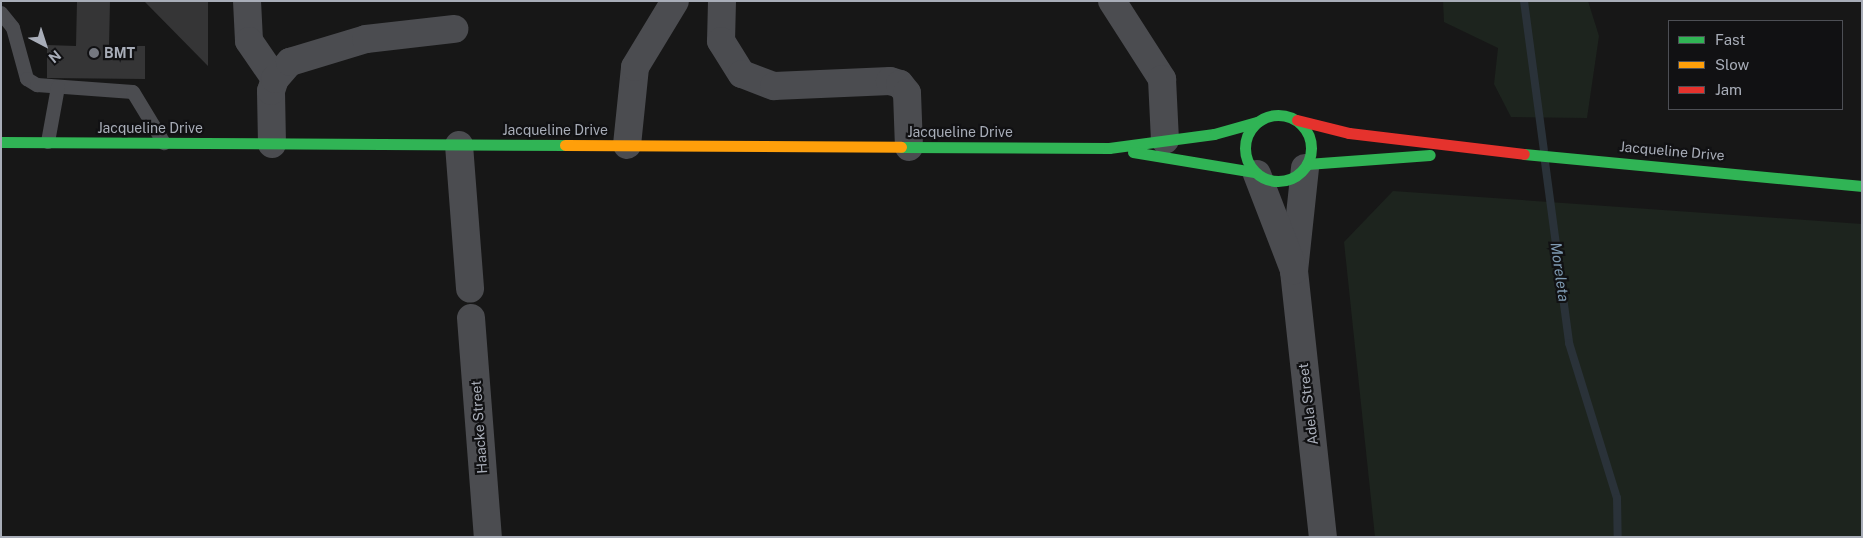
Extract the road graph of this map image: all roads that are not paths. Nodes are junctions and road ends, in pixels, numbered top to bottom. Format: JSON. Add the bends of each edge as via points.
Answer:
{"nodes":[{"id":1,"x":247,"y":1,"type":"edge"},
{"id":2,"x":675,"y":1,"type":"edge"},
{"id":3,"x":722,"y":1,"type":"edge"},
{"id":4,"x":1112,"y":1,"type":"edge"},
{"id":5,"x":1,"y":13,"type":"edge"},
{"id":6,"x":454,"y":30,"type":"dead end"},
{"id":7,"x":274,"y":79,"type":"junction"},
{"id":8,"x":58,"y":87,"type":"junction"},
{"id":9,"x":1297,"y":120,"type":"junction"},
{"id":10,"x":1257,"y":122,"type":"junction"},
{"id":11,"x":1165,"y":140,"type":"junction"},
{"id":12,"x":1,"y":142,"type":"edge"},
{"id":13,"x":48,"y":142,"type":"junction"},
{"id":14,"x":164,"y":143,"type":"junction"},
{"id":15,"x":272,"y":144,"type":"junction"},
{"id":16,"x":459,"y":145,"type":"junction"},
{"id":17,"x":627,"y":145,"type":"junction"},
{"id":18,"x":908,"y":147,"type":"junction"},
{"id":19,"x":1109,"y":148,"type":"junction"},
{"id":20,"x":1479,"y":150,"type":"junction"},
{"id":21,"x":1306,"y":166,"type":"junction"},
{"id":22,"x":1256,"y":173,"type":"junction"},
{"id":23,"x":1862,"y":186,"type":"edge"},
{"id":24,"x":1294,"y":271,"type":"junction"},
{"id":25,"x":470,"y":289,"type":"dead end"},
{"id":26,"x":471,"y":318,"type":"dead end"},
{"id":27,"x":488,"y":537,"type":"edge"},
{"id":28,"x":1323,"y":537,"type":"edge"}],
"edges":[{"from":1,"to":7,"type":"street","via":[[249,41]]},
{"from":2,"to":17,"type":"street","via":[[635,67]]},
{"from":3,"to":18,"type":"street","via":[[721,41],[742,74],[774,86],[890,81],[900,84],[907,93]]},
{"from":4,"to":11,"type":"street","via":[[1162,79]]},
{"from":5,"to":8,"type":"lane","via":[[13,28],[27,79],[37,86]]},
{"from":6,"to":7,"type":"street","via":[[350,43],[290,62]]},
{"from":7,"to":15,"type":"street"},
{"from":8,"to":13,"type":"lane"},
{"from":8,"to":14,"type":"lane","via":[[122,88],[133,92]]},
{"from":9,"to":10,"type":"street","via":[[1277,114]]},
{"from":9,"to":20,"type":"street","name":"Jacqueline Drive","via":[[1349,133]]},
{"from":9,"to":21,"type":"street","via":[[1312,145]]},
{"from":10,"to":11,"type":"street","name":"Jacqueline Drive"},
{"from":10,"to":22,"type":"street","via":[[1245,146]]},
{"from":11,"to":19,"type":"street","name":"Jacqueline Drive"},
{"from":12,"to":13,"type":"street","name":"Jacqueline Drive"},
{"from":13,"to":14,"type":"street","name":"Jacqueline Drive"},
{"from":14,"to":15,"type":"street","name":"Jacqueline Drive"},
{"from":15,"to":16,"type":"street","name":"Jacqueline Drive"},
{"from":16,"to":17,"type":"street","name":"Jacqueline Drive"},
{"from":16,"to":25,"type":"street"},
{"from":17,"to":18,"type":"street","name":"Jacqueline Drive"},
{"from":18,"to":19,"type":"street","name":"Jacqueline Drive"},
{"from":19,"to":22,"type":"street","name":"Jacqueline Drive"},
{"from":20,"to":21,"type":"street","name":"Jacqueline Drive"},
{"from":20,"to":23,"type":"street","name":"Jacqueline Drive","via":[[1605,159]]},
{"from":21,"to":22,"type":"street","via":[[1287,180]]},
{"from":21,"to":24,"type":"street","name":"Adela Street"},
{"from":22,"to":24,"type":"street","name":"Adela Street"},
{"from":24,"to":28,"type":"street","name":"Adela Street"},
{"from":26,"to":27,"type":"street","name":"Haacke Street"}]}
